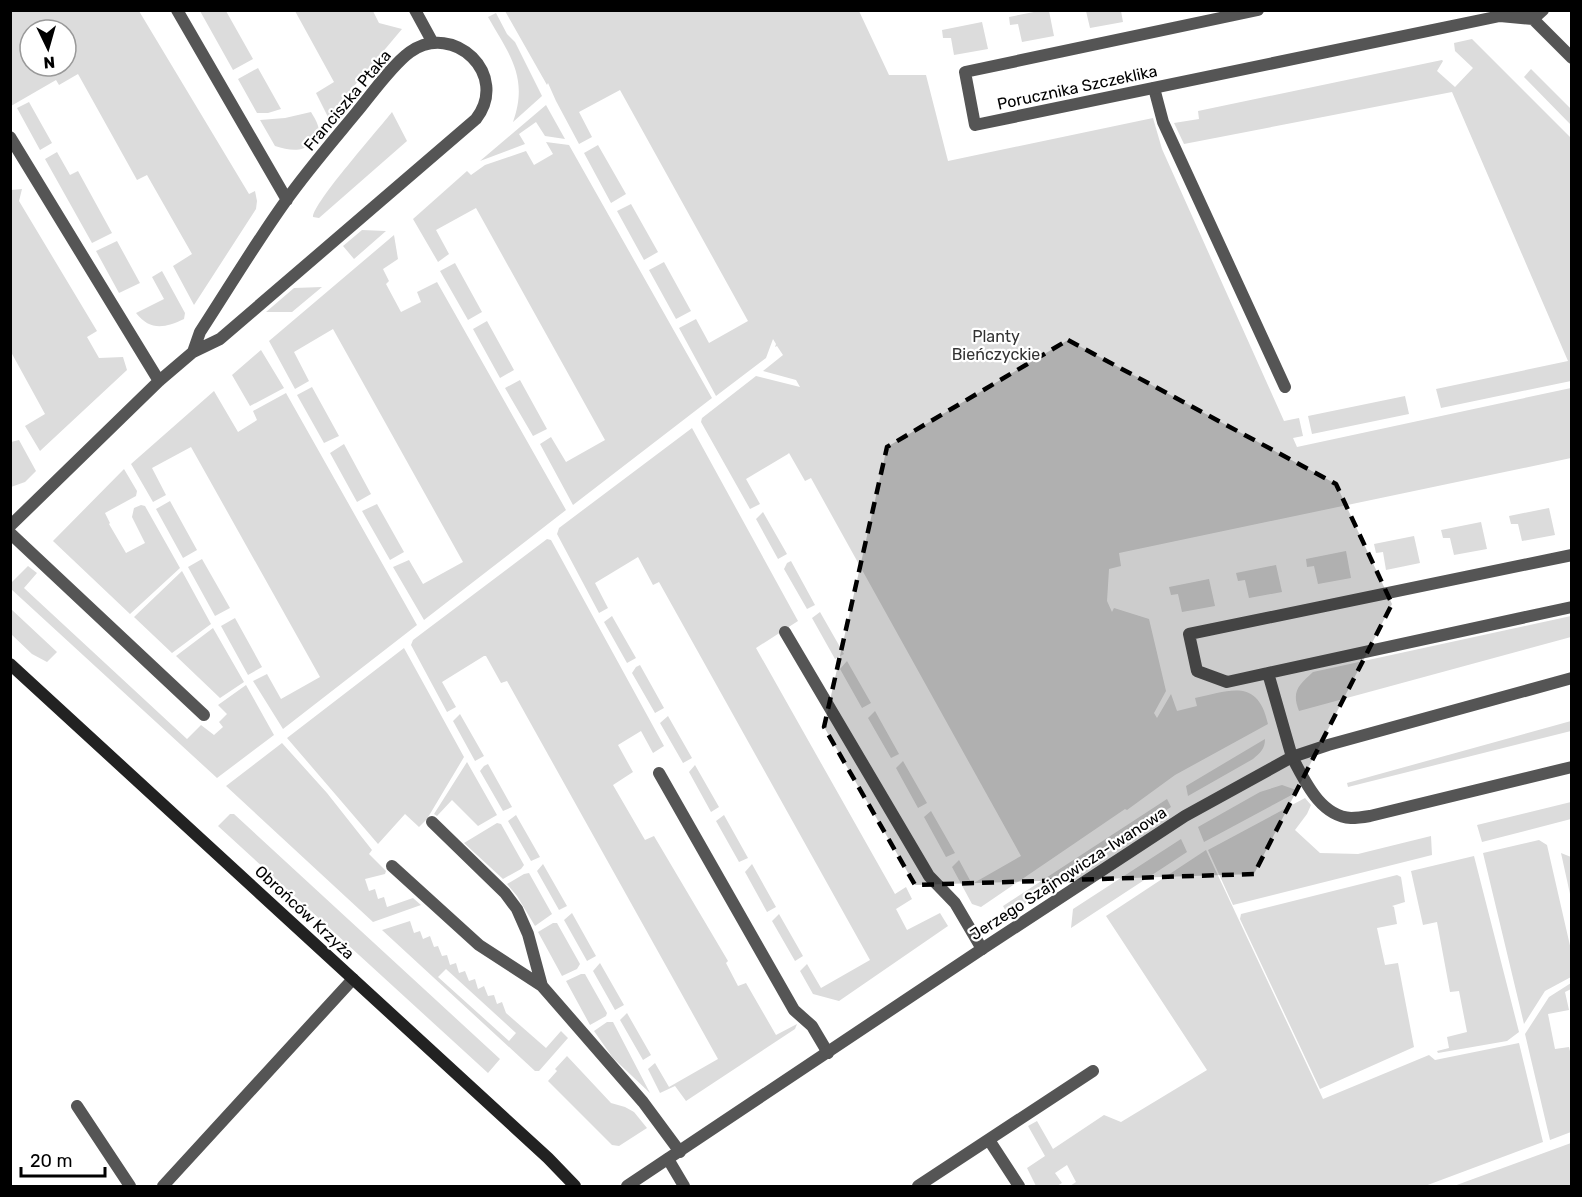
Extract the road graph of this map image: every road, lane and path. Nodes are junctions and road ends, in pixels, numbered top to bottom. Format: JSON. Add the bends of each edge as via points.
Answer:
{"nodes":[{"id":1,"x":177,"y":10,"type":"edge"},
{"id":2,"x":415,"y":10,"type":"edge"},
{"id":3,"x":1258,"y":10,"type":"edge"},
{"id":4,"x":1543,"y":10,"type":"edge"},
{"id":5,"x":1529,"y":15,"type":"edge"},
{"id":6,"x":433,"y":43,"type":"junction"},
{"id":7,"x":1572,"y":58,"type":"edge"},
{"id":8,"x":1154,"y":88,"type":"junction"},
{"id":9,"x":10,"y":136,"type":"edge"},
{"id":10,"x":286,"y":200,"type":"junction"},
{"id":11,"x":193,"y":352,"type":"junction"},
{"id":12,"x":159,"y":381,"type":"junction"},
{"id":13,"x":1285,"y":387,"type":"dead end"},
{"id":14,"x":10,"y":526,"type":"edge"},
{"id":15,"x":10,"y":533,"type":"edge"},
{"id":16,"x":1572,"y":555,"type":"edge"},
{"id":17,"x":1572,"y":607,"type":"edge"},
{"id":18,"x":785,"y":632,"type":"dead end"},
{"id":19,"x":10,"y":664,"type":"edge"},
{"id":20,"x":1268,"y":673,"type":"junction"},
{"id":21,"x":1572,"y":678,"type":"edge"},
{"id":22,"x":204,"y":715,"type":"dead end"},
{"id":23,"x":1292,"y":758,"type":"junction"},
{"id":24,"x":1572,"y":767,"type":"edge"},
{"id":25,"x":659,"y":773,"type":"dead end"},
{"id":26,"x":432,"y":822,"type":"dead end"},
{"id":27,"x":392,"y":866,"type":"dead end"},
{"id":28,"x":982,"y":949,"type":"junction"},
{"id":29,"x":354,"y":979,"type":"junction"},
{"id":30,"x":542,"y":986,"type":"junction"},
{"id":31,"x":828,"y":1053,"type":"junction"},
{"id":32,"x":1093,"y":1071,"type":"dead end"},
{"id":33,"x":77,"y":1106,"type":"dead end"},
{"id":34,"x":989,"y":1140,"type":"junction"},
{"id":35,"x":680,"y":1152,"type":"junction"},
{"id":36,"x":668,"y":1159,"type":"junction"},
{"id":37,"x":130,"y":1186,"type":"edge"},
{"id":38,"x":163,"y":1186,"type":"edge"},
{"id":39,"x":576,"y":1186,"type":"edge"},
{"id":40,"x":627,"y":1186,"type":"edge"},
{"id":41,"x":684,"y":1186,"type":"edge"},
{"id":42,"x":918,"y":1186,"type":"edge"},
{"id":43,"x":1019,"y":1186,"type":"edge"}],
"edges":[{"from":1,"to":10,"type":"street"},
{"from":2,"to":6,"type":"street"},
{"from":3,"to":8,"type":"street","name":"Porucznika Szczeklika","via":[[965,72],[975,125]]},
{"from":4,"to":5,"type":"street"},
{"from":5,"to":7,"type":"street"},
{"from":5,"to":8,"type":"street","name":"Porucznika Szczeklika","via":[[1500,16]]},
{"from":6,"to":10,"type":"street","name":"Franciszka Ptaka","via":[[402,58]]},
{"from":6,"to":11,"type":"street","name":"Franciszka Ptaka","via":[[464,50],[481,67],[488,91],[483,110],[220,339]]},
{"from":8,"to":13,"type":"street","via":[[1163,122]]},
{"from":9,"to":12,"type":"street"},
{"from":10,"to":11,"type":"street","name":"Franciszka Ptaka","via":[[200,332]]},
{"from":11,"to":12,"type":"street","name":"Franciszka Ptaka"},
{"from":12,"to":14,"type":"street","name":"Franciszka Ptaka"},
{"from":15,"to":22,"type":"street"},
{"from":16,"to":20,"type":"street","via":[[1189,634],[1197,671],[1227,682]]},
{"from":17,"to":20,"type":"street"},
{"from":18,"to":28,"type":"street","via":[[929,876],[955,903]]},
{"from":19,"to":29,"type":"street","name":"Obrońców Krzyża"},
{"from":20,"to":23,"type":"street"},
{"from":21,"to":23,"type":"street","name":"Jerzego Szajnowicza-Iwanowa"},
{"from":23,"to":24,"type":"street","via":[[1320,802],[1331,812],[1349,818]]},
{"from":23,"to":28,"type":"street","name":"Jerzego Szajnowicza-Iwanowa","via":[[1185,816]]},
{"from":25,"to":31,"type":"street","via":[[794,1010],[813,1026]]},
{"from":26,"to":30,"type":"street","via":[[517,909]]},
{"from":27,"to":30,"type":"street","via":[[479,945]]},
{"from":28,"to":31,"type":"street","name":"Jerzego Szajnowicza-Iwanowa"},
{"from":29,"to":38,"type":"street"},
{"from":29,"to":39,"type":"street","name":"Obrońców Krzyża"},
{"from":30,"to":35,"type":"street","via":[[643,1102]]},
{"from":31,"to":35,"type":"street","name":"Jerzego Szajnowicza-Iwanowa"},
{"from":32,"to":34,"type":"street"},
{"from":33,"to":37,"type":"street"},
{"from":34,"to":42,"type":"street"},
{"from":34,"to":43,"type":"street"},
{"from":35,"to":36,"type":"street","name":"Jerzego Szajnowicza-Iwanowa"},
{"from":36,"to":40,"type":"street","name":"Jerzego Szajnowicza-Iwanowa"},
{"from":36,"to":41,"type":"street"}]}
